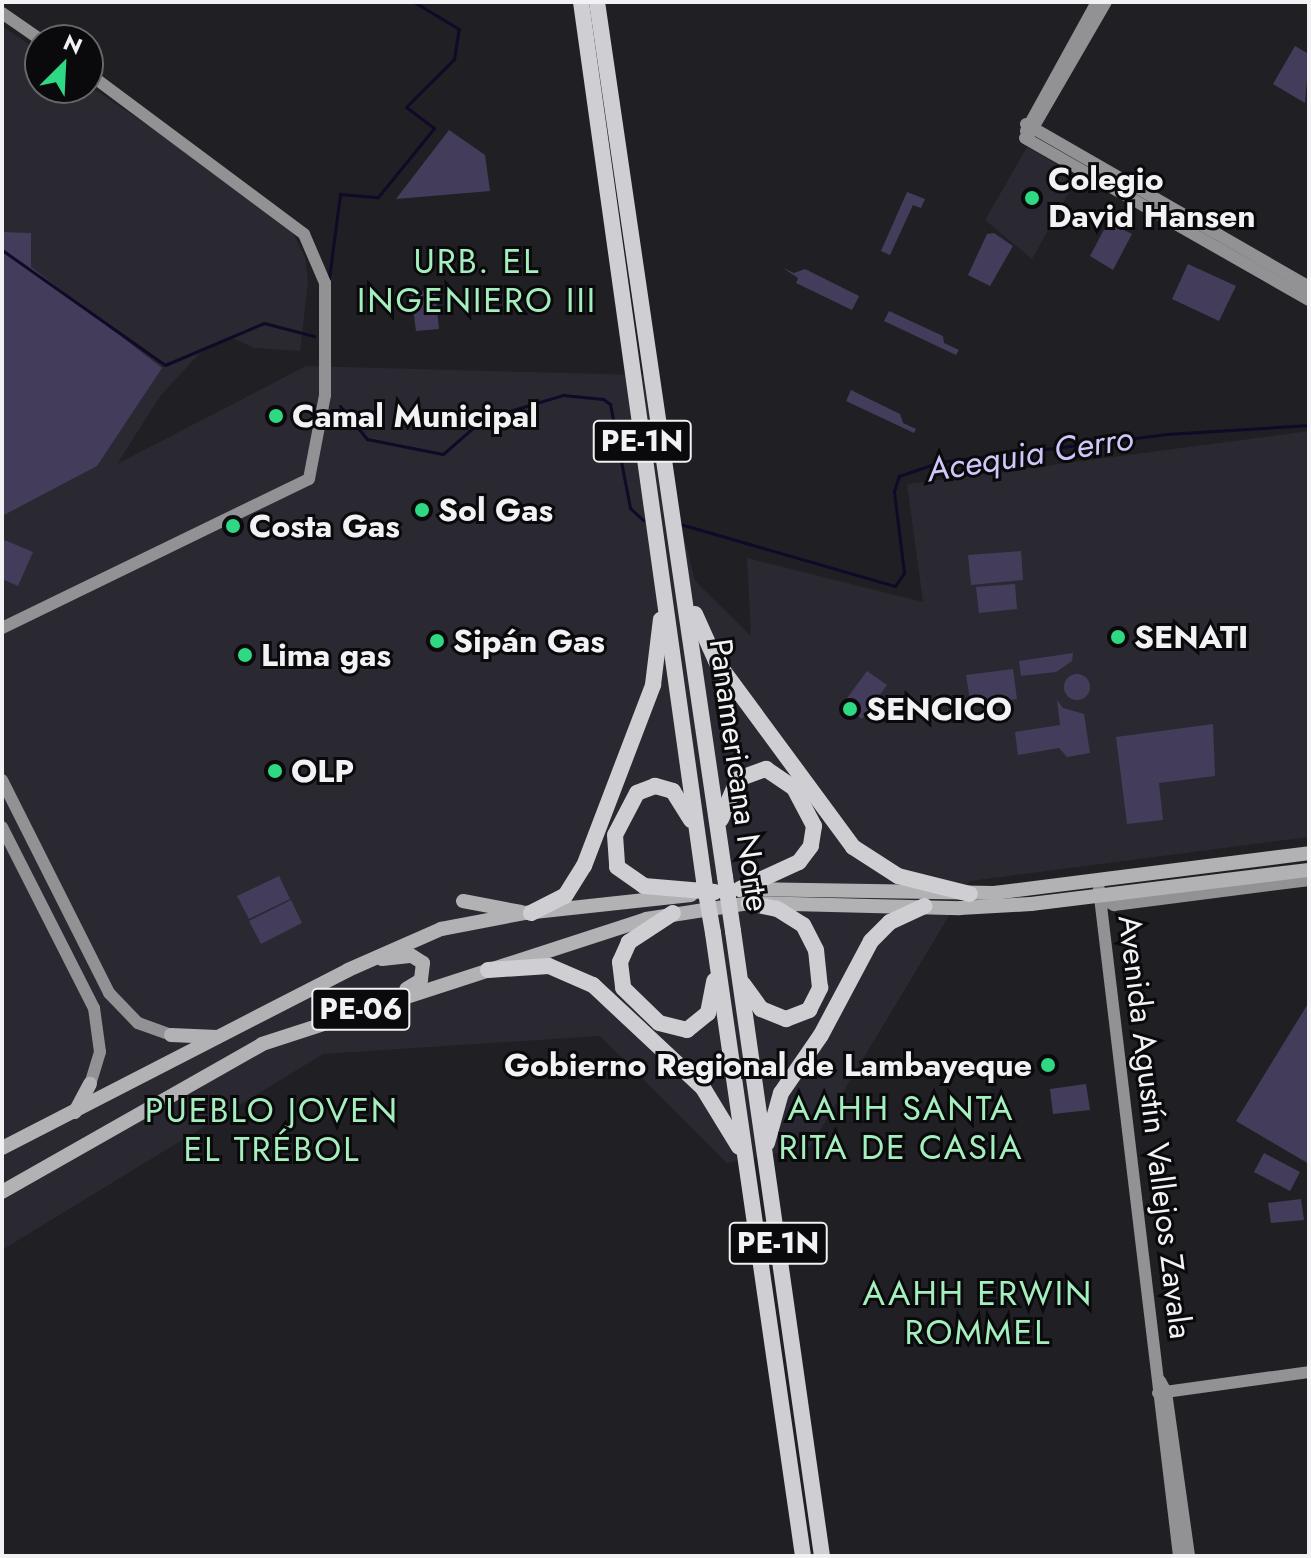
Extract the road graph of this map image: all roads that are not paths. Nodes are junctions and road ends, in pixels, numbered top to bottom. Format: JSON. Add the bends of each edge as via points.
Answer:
{"nodes":[{"id":1,"x":581,"y":2,"type":"edge"},
{"id":2,"x":597,"y":2,"type":"edge"},
{"id":3,"x":1097,"y":2,"type":"edge"},
{"id":4,"x":1106,"y":2,"type":"edge"},
{"id":5,"x":2,"y":13,"type":"edge"},
{"id":6,"x":24,"y":28,"type":"edge"},
{"id":7,"x":104,"y":85,"type":"edge"},
{"id":8,"x":1028,"y":130,"type":"junction"},
{"id":9,"x":1309,"y":287,"type":"edge"},
{"id":10,"x":1309,"y":300,"type":"edge"},
{"id":11,"x":663,"y":582,"type":"junction"},
{"id":12,"x":684,"y":586,"type":"junction"},
{"id":13,"x":2,"y":628,"type":"edge"},
{"id":14,"x":2,"y":780,"type":"edge"},
{"id":15,"x":2,"y":827,"type":"edge"},
{"id":16,"x":719,"y":829,"type":"junction"},
{"id":17,"x":697,"y":831,"type":"junction"},
{"id":18,"x":1309,"y":850,"type":"edge"},
{"id":19,"x":1309,"y":870,"type":"edge"},
{"id":20,"x":1098,"y":880,"type":"junction"},
{"id":21,"x":1309,"y":880,"type":"edge"},
{"id":22,"x":710,"y":886,"type":"junction"},
{"id":23,"x":970,"y":894,"type":"junction"},
{"id":24,"x":744,"y":896,"type":"junction"},
{"id":25,"x":1100,"y":898,"type":"junction"},
{"id":26,"x":463,"y":901,"type":"dead end"},
{"id":27,"x":925,"y":906,"type":"junction"},
{"id":28,"x":528,"y":913,"type":"junction"},
{"id":29,"x":673,"y":913,"type":"junction"},
{"id":30,"x":717,"y":956,"type":"junction"},
{"id":31,"x":348,"y":970,"type":"junction"},
{"id":32,"x":488,"y":970,"type":"junction"},
{"id":33,"x":740,"y":978,"type":"junction"},
{"id":34,"x":377,"y":1003,"type":"junction"},
{"id":35,"x":171,"y":1035,"type":"joint"},
{"id":36,"x":225,"y":1036,"type":"junction"},
{"id":37,"x":90,"y":1084,"type":"joint"},
{"id":38,"x":75,"y":1112,"type":"junction"},
{"id":39,"x":2,"y":1148,"type":"edge"},
{"id":40,"x":765,"y":1152,"type":"junction"},
{"id":41,"x":749,"y":1173,"type":"junction"},
{"id":42,"x":2,"y":1192,"type":"edge"},
{"id":43,"x":1309,"y":1372,"type":"edge"},
{"id":44,"x":1161,"y":1389,"type":"junction"},
{"id":45,"x":803,"y":1556,"type":"edge"},
{"id":46,"x":822,"y":1556,"type":"edge"},
{"id":47,"x":1179,"y":1556,"type":"edge"},
{"id":48,"x":1189,"y":1556,"type":"edge"}],
"edges":[{"from":1,"to":11,"type":"highway","name":"Panamericana Norte","number":"PE-1N"},
{"from":2,"to":12,"type":"highway","name":"Panamericana Norte","number":"PE-1N"},
{"from":3,"to":8,"type":"street"},
{"from":4,"to":8,"type":"street"},
{"from":5,"to":6,"type":"street"},
{"from":7,"to":13,"type":"street","via":[[304,234],[325,283],[325,395],[309,479]]},
{"from":8,"to":9,"type":"street"},
{"from":8,"to":10,"type":"street"},
{"from":11,"to":17,"type":"highway","name":"Panamericana Norte","number":"PE-1N"},
{"from":11,"to":28,"type":"highway","via":[[653,685],[590,852],[565,896]]},
{"from":12,"to":16,"type":"highway","name":"Panamericana Norte","number":"PE-1N"},
{"from":12,"to":23,"type":"highway","via":[[716,661],[853,847],[898,876]]},
{"from":14,"to":35,"type":"street","via":[[109,993],[138,1023]]},
{"from":15,"to":37,"type":"street","via":[[94,1008],[100,1052]]},
{"from":16,"to":24,"type":"highway","via":[[730,789],[756,769],[784,778],[810,814],[814,836],[806,855]]},
{"from":16,"to":33,"type":"highway","name":"Panamericana Norte","number":"PE-1N","bridge":true},
{"from":17,"to":22,"type":"highway","name":"Panamericana Norte","number":"PE-1N"},
{"from":17,"to":22,"type":"highway","via":[[673,791],[645,788],[619,821],[613,846],[617,867],[644,886]]},
{"from":18,"to":20,"type":"main road"},
{"from":19,"to":25,"type":"main road"},
{"from":20,"to":23,"type":"main road"},
{"from":20,"to":25,"type":"street","name":"Avenida Agustín Vallejos Zavala"},
{"from":21,"to":25,"type":"street","via":[[1114,905]]},
{"from":22,"to":24,"type":"main road","number":"PE-06"},
{"from":22,"to":28,"type":"main road","number":"PE-06"},
{"from":22,"to":30,"type":"highway","name":"Panamericana Norte","number":"PE-1N","bridge":true},
{"from":23,"to":24,"type":"main road","via":[[828,887]]},
{"from":24,"to":27,"type":"main road"},
{"from":24,"to":29,"type":"main road","number":"PE-06"},
{"from":24,"to":33,"type":"highway","via":[[803,925],[816,950],[820,988],[809,1010],[786,1019],[761,1009]]},
{"from":25,"to":27,"type":"main road"},
{"from":25,"to":44,"type":"street","name":"Avenida Agustín Vallejos Zavala"},
{"from":26,"to":28,"type":"main road"},
{"from":27,"to":40,"type":"highway","via":[[890,922],[871,941],[825,1028],[781,1093]]},
{"from":28,"to":31,"type":"main road","number":"PE-06","via":[[441,929]]},
{"from":29,"to":30,"type":"highway","via":[[629,942],[620,962],[623,988],[645,1014],[674,1029],[697,1026],[713,1002]]},
{"from":29,"to":32,"type":"main road","number":"PE-06"},
{"from":30,"to":41,"type":"highway","name":"Panamericana Norte","number":"PE-1N"},
{"from":31,"to":34,"type":"main road","via":[[403,955],[423,963],[421,980]]},
{"from":31,"to":36,"type":"main road","number":"PE-06"},
{"from":32,"to":34,"type":"main road","number":"PE-06"},
{"from":32,"to":41,"type":"highway","via":[[549,966],[593,985],[703,1088],[727,1120]]},
{"from":33,"to":40,"type":"highway","name":"Panamericana Norte","number":"PE-1N"},
{"from":34,"to":42,"type":"main road","number":"PE-06","via":[[218,1065]]},
{"from":35,"to":36,"type":"main road","number":"PE-06"},
{"from":36,"to":38,"type":"main road","number":"PE-06"},
{"from":37,"to":38,"type":"main road"},
{"from":38,"to":39,"type":"main road","number":"PE-06"},
{"from":40,"to":46,"type":"highway","name":"Panamericana Norte","number":"PE-1N"},
{"from":41,"to":45,"type":"highway","name":"Panamericana Norte","number":"PE-1N"},
{"from":43,"to":44,"type":"street"},
{"from":44,"to":47,"type":"street","name":"Avenida Agustín Vallejos Zavala"},
{"from":44,"to":48,"type":"street","name":"Avenida Agustín Vallejos Zavala"}]}
